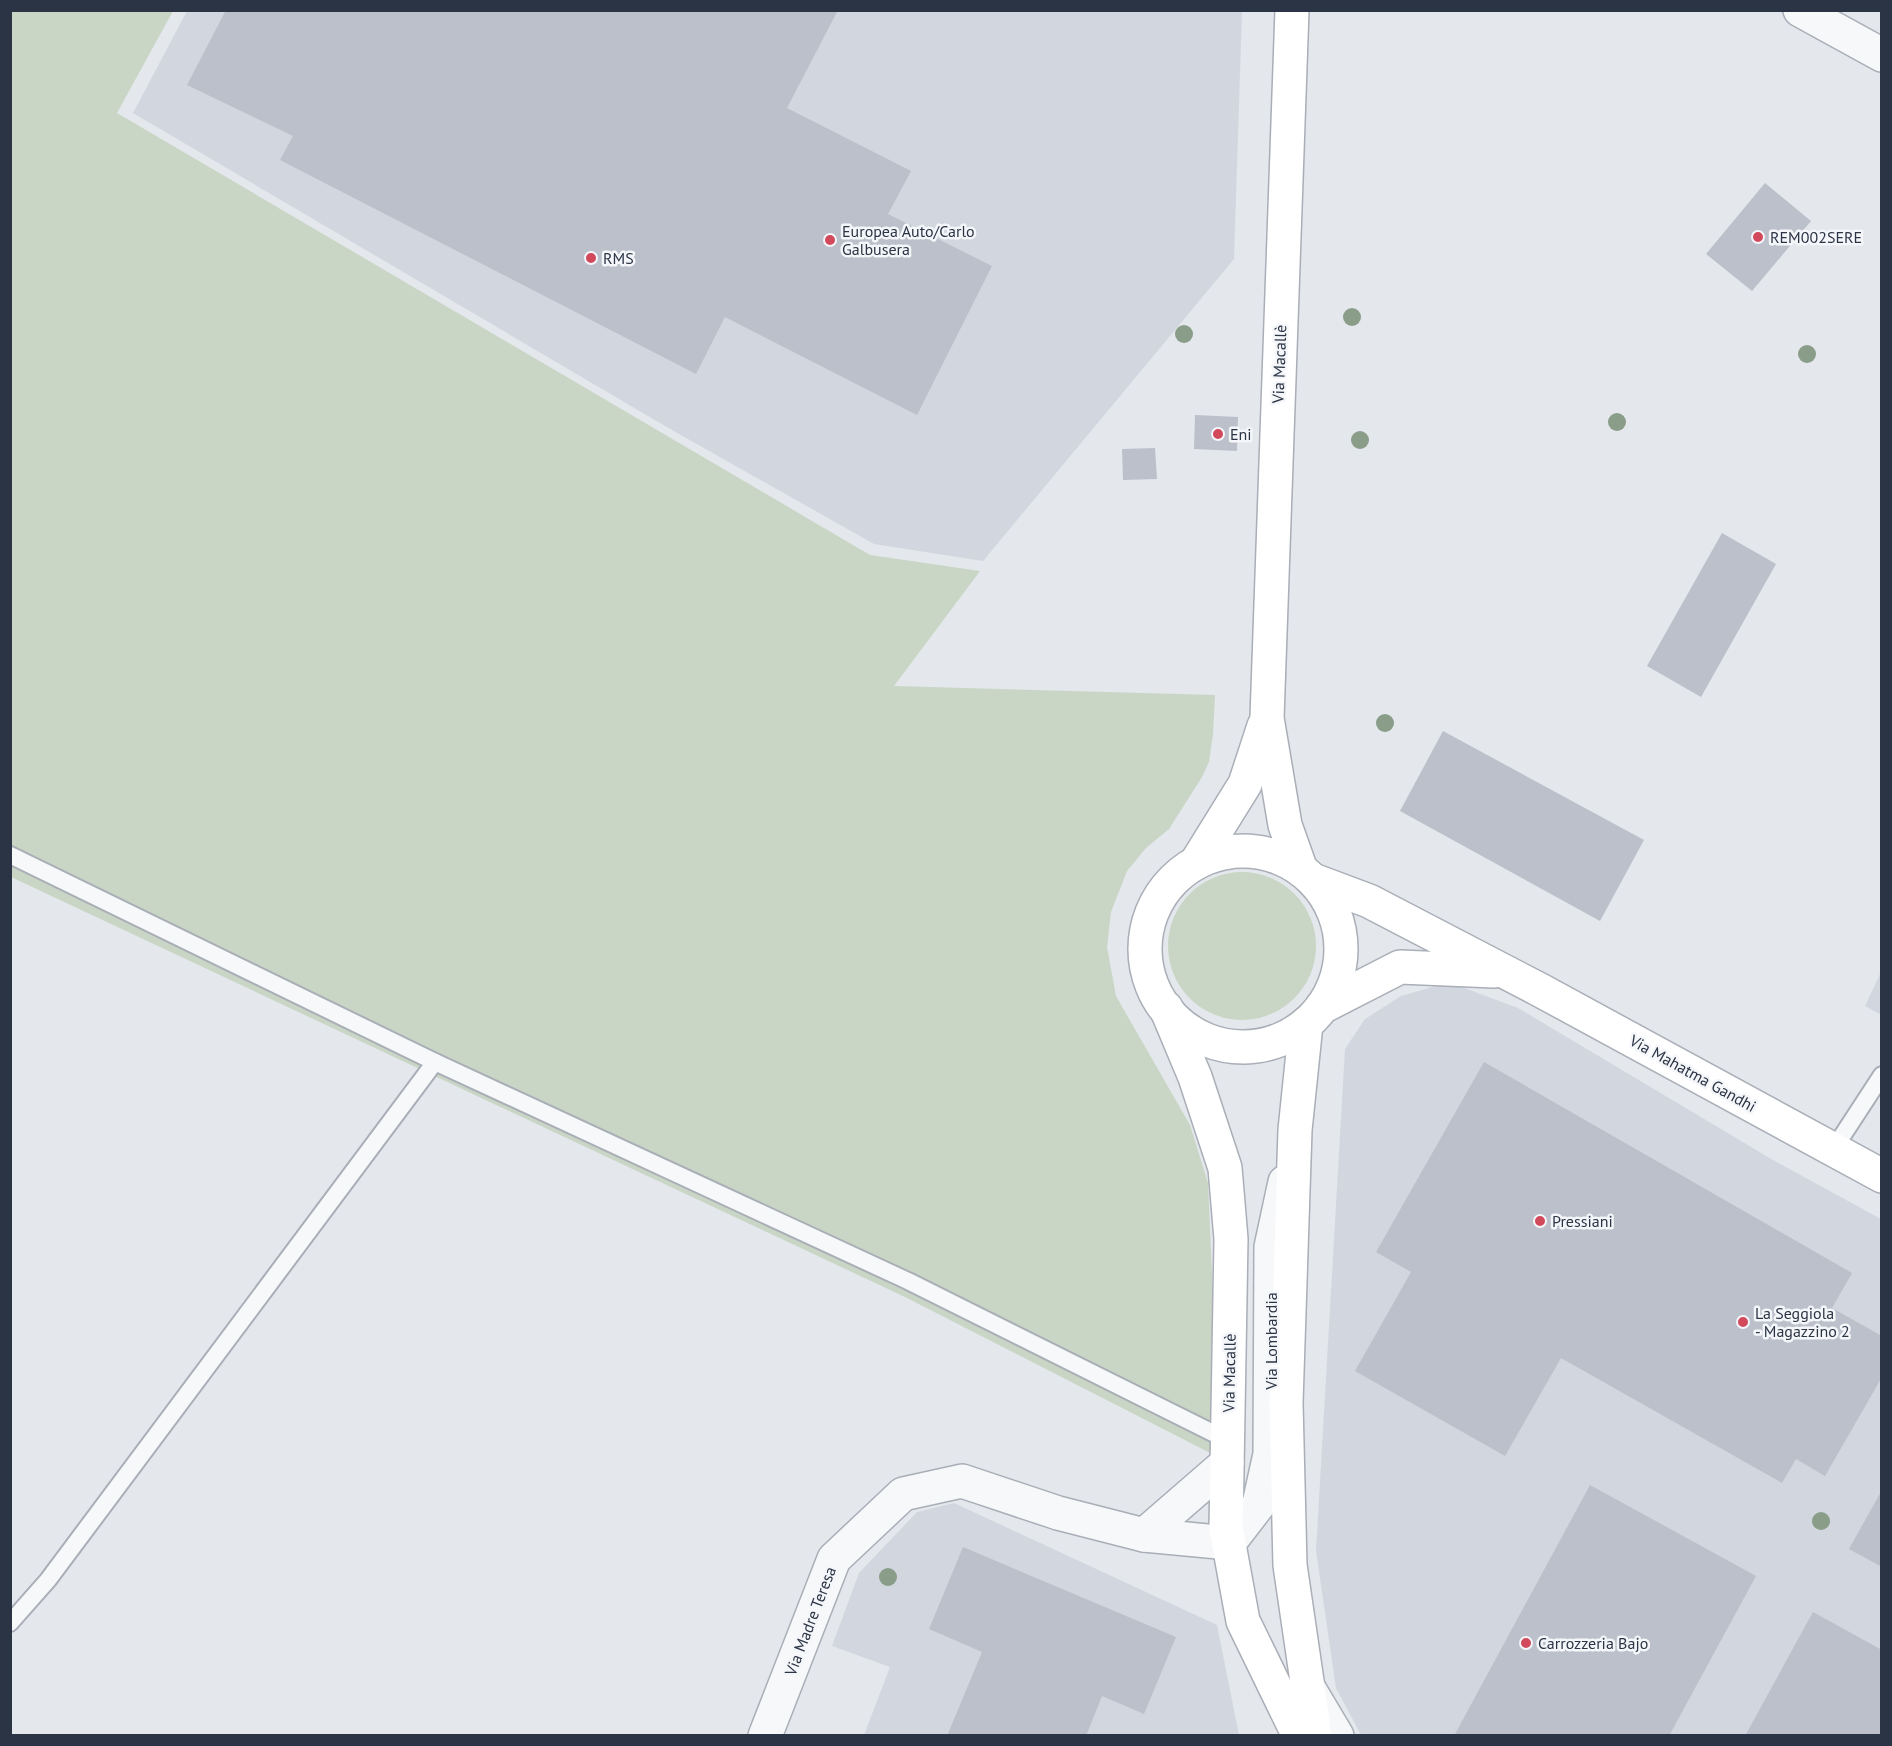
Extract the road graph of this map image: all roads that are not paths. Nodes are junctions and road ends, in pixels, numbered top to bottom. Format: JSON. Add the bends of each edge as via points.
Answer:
{"nodes":[{"id":1,"x":1292,"y":10,"type":"edge"},
{"id":2,"x":1800,"y":10,"type":"edge"},
{"id":3,"x":1881,"y":55,"type":"edge"},
{"id":4,"x":1267,"y":718,"type":"junction"},
{"id":5,"x":10,"y":855,"type":"edge"},
{"id":6,"x":1196,"y":863,"type":"junction"},
{"id":7,"x":1307,"y":875,"type":"junction"},
{"id":8,"x":1504,"y":972,"type":"junction"},
{"id":9,"x":1166,"y":1008,"type":"junction"},
{"id":10,"x":1314,"y":1016,"type":"junction"},
{"id":11,"x":435,"y":1062,"type":"junction"},
{"id":12,"x":1881,"y":1075,"type":"edge"},
{"id":13,"x":1295,"y":1130,"type":"junction"},
{"id":14,"x":1833,"y":1150,"type":"junction"},
{"id":15,"x":1881,"y":1176,"type":"edge"},
{"id":16,"x":1227,"y":1452,"type":"junction"},
{"id":17,"x":1144,"y":1535,"type":"junction"},
{"id":18,"x":1228,"y":1543,"type":"junction"},
{"id":19,"x":10,"y":1623,"type":"edge"},
{"id":20,"x":1295,"y":1695,"type":"junction"},
{"id":21,"x":765,"y":1736,"type":"edge"},
{"id":22,"x":1283,"y":1736,"type":"edge"},
{"id":23,"x":1299,"y":1736,"type":"edge"},
{"id":24,"x":1315,"y":1736,"type":"edge"},
{"id":25,"x":1337,"y":1736,"type":"edge"}],
"edges":[{"from":1,"to":4,"type":"street","name":"Via Macallè"},
{"from":2,"to":3,"type":"street"},
{"from":4,"to":6,"type":"street","name":"Via Macallè","via":[[1245,784]]},
{"from":4,"to":7,"type":"street","name":"Via Macallè","via":[[1285,825]]},
{"from":5,"to":11,"type":"lane"},
{"from":6,"to":7,"type":"street","via":[[1216,854],[1255,852],[1272,855]]},
{"from":6,"to":9,"type":"street","via":[[1168,885],[1150,917],[1145,941],[1156,994]]},
{"from":7,"to":8,"type":"street","name":"Via Mahatma Gandhi","via":[[1369,901]]},
{"from":7,"to":10,"type":"street","via":[[1332,906],[1341,955],[1334,986]]},
{"from":8,"to":10,"type":"street","name":"Via Mahatma Gandhi","via":[[1400,967]]},
{"from":8,"to":14,"type":"street","name":"Via Mahatma Gandhi"},
{"from":9,"to":10,"type":"street","via":[[1191,1032],[1215,1042],[1247,1047],[1284,1038]]},
{"from":9,"to":16,"type":"street","name":"Via Macallè","via":[[1195,1077],[1225,1168],[1231,1239]]},
{"from":10,"to":13,"type":"street","name":"Via Macallè"},
{"from":11,"to":16,"type":"lane","via":[[897,1276]]},
{"from":11,"to":19,"type":"lane","via":[[48,1580]]},
{"from":12,"to":14,"type":"lane"},
{"from":13,"to":18,"type":"street","name":"Via Lombardia","via":[[1271,1247],[1270,1454],[1259,1504]]},
{"from":13,"to":20,"type":"street","name":"Via Macallè","via":[[1287,1403]]},
{"from":14,"to":15,"type":"street","name":"Via Mahatma Gandhi"},
{"from":16,"to":17,"type":"street"},
{"from":16,"to":18,"type":"street","name":"Via Macallè"},
{"from":17,"to":18,"type":"street","name":"Via Madre Teresa"},
{"from":17,"to":21,"type":"street","name":"Via Madre Teresa","via":[[1058,1513],[962,1481],[903,1494],[834,1559]]},
{"from":18,"to":20,"type":"street","name":"Via Macallè","via":[[1243,1621]]},
{"from":20,"to":22,"type":"street"},
{"from":20,"to":23,"type":"street","name":"Via Macallè"},
{"from":20,"to":24,"type":"street","name":"Via Macallè"},
{"from":20,"to":25,"type":"street"}]}
